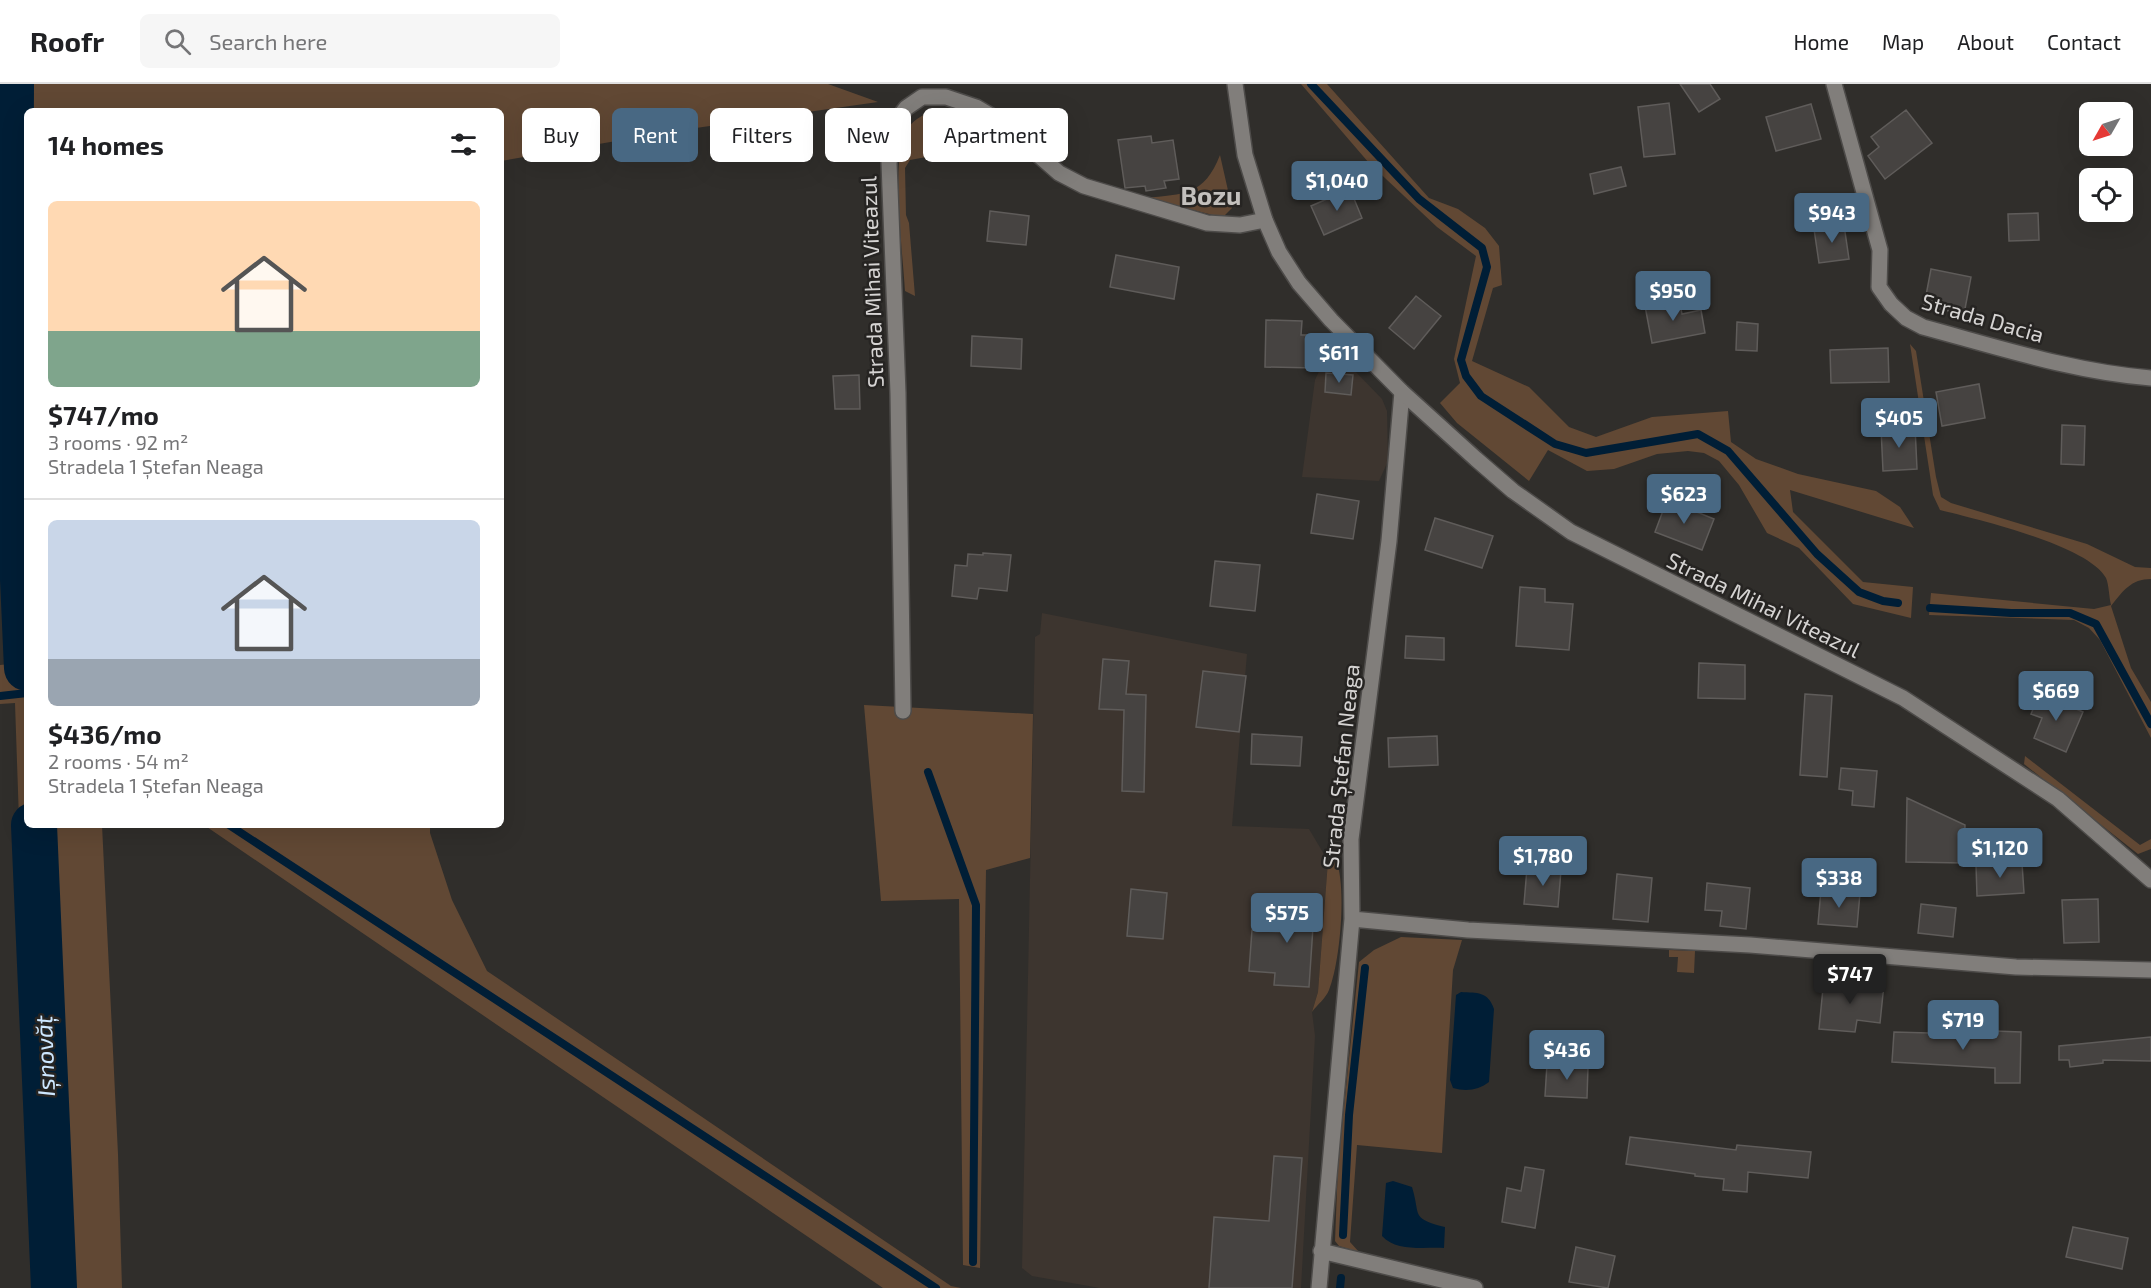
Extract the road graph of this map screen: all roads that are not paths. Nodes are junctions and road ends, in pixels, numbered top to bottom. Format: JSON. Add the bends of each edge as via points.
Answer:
{"nodes":[{"id":1,"x":1235,"y":84,"type":"edge"},
{"id":2,"x":1834,"y":84,"type":"edge"},
{"id":3,"x":1265,"y":220,"type":"junction"},
{"id":4,"x":2151,"y":378,"type":"edge"},
{"id":5,"x":1402,"y":393,"type":"junction"},
{"id":6,"x":903,"y":711,"type":"dead end"},
{"id":7,"x":2149,"y":875,"type":"edge"},
{"id":8,"x":1352,"y":919,"type":"junction"},
{"id":9,"x":2151,"y":970,"type":"edge"},
{"id":10,"x":1321,"y":1251,"type":"junction"},
{"id":11,"x":1319,"y":1288,"type":"edge"},
{"id":12,"x":1475,"y":1288,"type":"edge"}],
"edges":[{"from":1,"to":3,"type":"street","name":"Strada Mihai Viteazul","via":[[1245,155]]},
{"from":2,"to":4,"type":"street","name":"Strada Dacia","via":[[1880,250],[1879,287],[1898,311],[1923,327],[2049,360]]},
{"from":3,"to":5,"type":"street","name":"Strada Mihai Viteazul","via":[[1299,283]]},
{"from":3,"to":6,"type":"street","name":"Strada Mihai Viteazul","via":[[1240,225],[1207,223],[1084,186],[1059,173],[998,120],[946,97],[922,97],[896,121],[889,164],[898,393]]},
{"from":5,"to":7,"type":"street","name":"Strada Mihai Viteazul","via":[[1513,491],[1571,532],[1903,698],[2058,800]]},
{"from":5,"to":8,"type":"street","name":"Strada Ștefan Neaga","via":[[1389,541],[1351,839]]},
{"from":8,"to":9,"type":"street","via":[[2016,967]]},
{"from":8,"to":10,"type":"street","name":"Strada Ștefan Neaga"},
{"from":10,"to":11,"type":"street","name":"Strada Ștefan Neaga"},
{"from":10,"to":12,"type":"street"}]}
